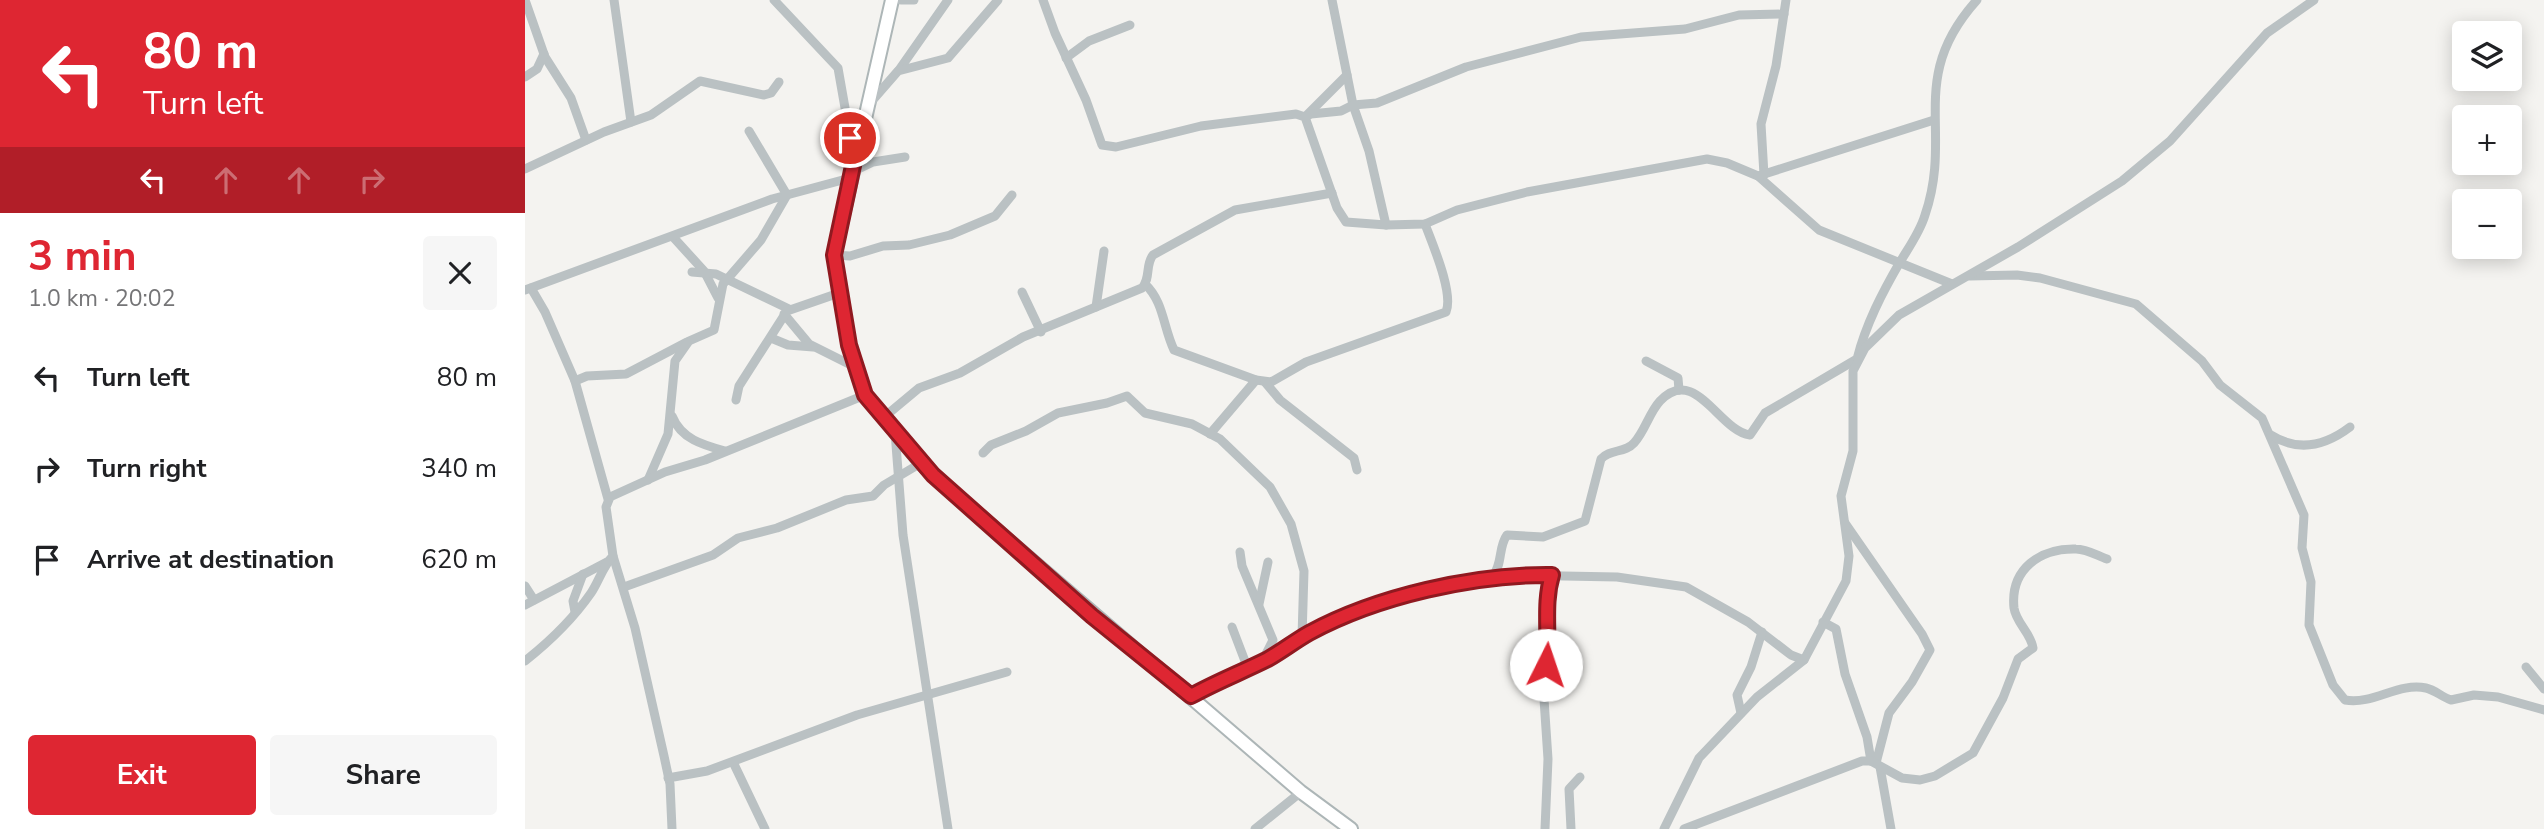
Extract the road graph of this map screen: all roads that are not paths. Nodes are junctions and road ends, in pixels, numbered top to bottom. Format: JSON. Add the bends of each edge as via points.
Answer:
{"nodes":[{"id":1,"x":525,"y":0,"type":"edge"},
{"id":2,"x":614,"y":0,"type":"edge"},
{"id":3,"x":774,"y":0,"type":"edge"},
{"id":4,"x":892,"y":0,"type":"edge"},
{"id":5,"x":901,"y":0,"type":"edge"},
{"id":6,"x":914,"y":0,"type":"edge"},
{"id":7,"x":948,"y":0,"type":"edge"},
{"id":8,"x":998,"y":0,"type":"edge"},
{"id":9,"x":1043,"y":0,"type":"edge"},
{"id":10,"x":1332,"y":0,"type":"edge"},
{"id":11,"x":1786,"y":0,"type":"edge"},
{"id":12,"x":1977,"y":0,"type":"edge"},
{"id":13,"x":2314,"y":0,"type":"edge"},
{"id":14,"x":1784,"y":14,"type":"junction"},
{"id":15,"x":1130,"y":25,"type":"dead end"},
{"id":16,"x":544,"y":54,"type":"junction"},
{"id":17,"x":1066,"y":58,"type":"junction"},
{"id":18,"x":552,"y":64,"type":"junction"},
{"id":19,"x":537,"y":69,"type":"junction"},
{"id":20,"x":898,"y":71,"type":"junction"},
{"id":21,"x":1347,"y":75,"type":"junction"},
{"id":22,"x":525,"y":77,"type":"edge"},
{"id":23,"x":779,"y":82,"type":"dead end"},
{"id":24,"x":1353,"y":105,"type":"junction"},
{"id":25,"x":867,"y":106,"type":"junction"},
{"id":26,"x":1304,"y":117,"type":"junction"},
{"id":27,"x":1934,"y":120,"type":"junction"},
{"id":28,"x":631,"y":122,"type":"junction"},
{"id":29,"x":749,"y":131,"type":"dead end"},
{"id":30,"x":586,"y":140,"type":"junction"},
{"id":31,"x":905,"y":157,"type":"dead end"},
{"id":32,"x":525,"y":169,"type":"edge"},
{"id":33,"x":852,"y":170,"type":"junction"},
{"id":34,"x":1761,"y":176,"type":"junction"},
{"id":35,"x":1332,"y":193,"type":"junction"},
{"id":36,"x":787,"y":195,"type":"junction"},
{"id":37,"x":1012,"y":195,"type":"dead end"},
{"id":38,"x":1425,"y":224,"type":"junction"},
{"id":39,"x":1385,"y":225,"type":"junction"},
{"id":40,"x":674,"y":237,"type":"junction"},
{"id":41,"x":1104,"y":251,"type":"dead end"},
{"id":42,"x":834,"y":255,"type":"junction"},
{"id":43,"x":1900,"y":263,"type":"junction"},
{"id":44,"x":704,"y":271,"type":"junction"},
{"id":45,"x":692,"y":272,"type":"dead end"},
{"id":46,"x":1965,"y":276,"type":"junction"},
{"id":47,"x":727,"y":278,"type":"junction"},
{"id":48,"x":1145,"y":284,"type":"junction"},
{"id":49,"x":1952,"y":284,"type":"junction"},
{"id":50,"x":528,"y":289,"type":"edge"},
{"id":51,"x":1022,"y":292,"type":"dead end"},
{"id":52,"x":839,"y":293,"type":"junction"},
{"id":53,"x":718,"y":298,"type":"junction"},
{"id":54,"x":1096,"y":307,"type":"junction"},
{"id":55,"x":787,"y":312,"type":"junction"},
{"id":56,"x":1041,"y":332,"type":"junction"},
{"id":57,"x":771,"y":338,"type":"junction"},
{"id":58,"x":689,"y":341,"type":"junction"},
{"id":59,"x":678,"y":346,"type":"junction"},
{"id":60,"x":814,"y":347,"type":"junction"},
{"id":61,"x":1857,"y":359,"type":"junction"},
{"id":62,"x":675,"y":361,"type":"junction"},
{"id":63,"x":1646,"y":361,"type":"dead end"},
{"id":64,"x":855,"y":368,"type":"junction"},
{"id":65,"x":575,"y":381,"type":"junction"},
{"id":66,"x":1260,"y":381,"type":"junction"},
{"id":67,"x":1679,"y":390,"type":"junction"},
{"id":68,"x":865,"y":395,"type":"junction"},
{"id":69,"x":736,"y":400,"type":"dead end"},
{"id":70,"x":671,"y":415,"type":"junction"},
{"id":71,"x":883,"y":418,"type":"junction"},
{"id":72,"x":2350,"y":427,"type":"dead end"},
{"id":73,"x":895,"y":432,"type":"junction"},
{"id":74,"x":1210,"y":433,"type":"junction"},
{"id":75,"x":2271,"y":435,"type":"junction"},
{"id":76,"x":725,"y":451,"type":"junction"},
{"id":77,"x":983,"y":453,"type":"dead end"},
{"id":78,"x":921,"y":463,"type":"junction"},
{"id":79,"x":1357,"y":470,"type":"dead end"},
{"id":80,"x":899,"y":478,"type":"junction"},
{"id":81,"x":648,"y":480,"type":"junction"},
{"id":82,"x":608,"y":499,"type":"junction"},
{"id":83,"x":1844,"y":521,"type":"junction"},
{"id":84,"x":1240,"y":552,"type":"dead end"},
{"id":85,"x":610,"y":559,"type":"junction"},
{"id":86,"x":2107,"y":559,"type":"dead end"},
{"id":87,"x":1268,"y":562,"type":"dead end"},
{"id":88,"x":583,"y":574,"type":"junction"},
{"id":89,"x":1552,"y":575,"type":"junction"},
{"id":90,"x":1493,"y":576,"type":"junction"},
{"id":91,"x":564,"y":584,"type":"junction"},
{"id":92,"x":525,"y":586,"type":"edge"},
{"id":93,"x":624,"y":587,"type":"junction"},
{"id":94,"x":573,"y":601,"type":"junction"},
{"id":95,"x":530,"y":603,"type":"edge"},
{"id":96,"x":1259,"y":604,"type":"junction"},
{"id":97,"x":575,"y":612,"type":"junction"},
{"id":98,"x":1823,"y":622,"type":"junction"},
{"id":99,"x":1232,"y":627,"type":"dead end"},
{"id":100,"x":1762,"y":632,"type":"junction"},
{"id":101,"x":1302,"y":637,"type":"junction"},
{"id":102,"x":1804,"y":660,"type":"junction"},
{"id":103,"x":525,"y":661,"type":"edge"},
{"id":104,"x":1262,"y":662,"type":"junction"},
{"id":105,"x":2526,"y":667,"type":"dead end"},
{"id":106,"x":1248,"y":669,"type":"junction"},
{"id":107,"x":1007,"y":672,"type":"dead end"},
{"id":108,"x":2544,"y":689,"type":"edge"},
{"id":109,"x":928,"y":695,"type":"junction"},
{"id":110,"x":1191,"y":696,"type":"junction"},
{"id":111,"x":2544,"y":710,"type":"edge"},
{"id":112,"x":1741,"y":713,"type":"junction"},
{"id":113,"x":733,"y":762,"type":"junction"},
{"id":114,"x":1876,"y":764,"type":"junction"},
{"id":115,"x":1580,"y":777,"type":"dead end"},
{"id":116,"x":668,"y":778,"type":"junction"},
{"id":117,"x":1301,"y":792,"type":"junction"},
{"id":118,"x":672,"y":829,"type":"edge"},
{"id":119,"x":765,"y":829,"type":"edge"},
{"id":120,"x":948,"y":829,"type":"edge"},
{"id":121,"x":1255,"y":829,"type":"edge"},
{"id":122,"x":1351,"y":829,"type":"edge"},
{"id":123,"x":1545,"y":829,"type":"edge"},
{"id":124,"x":1571,"y":829,"type":"edge"},
{"id":125,"x":1664,"y":829,"type":"edge"},
{"id":126,"x":1684,"y":829,"type":"edge"},
{"id":127,"x":1891,"y":829,"type":"edge"}],
"edges":[{"from":1,"to":16,"type":"street"},
{"from":2,"to":28,"type":"street"},
{"from":3,"to":33,"type":"street","via":[[838,68]]},
{"from":4,"to":25,"type":"street"},
{"from":5,"to":6,"type":"street"},
{"from":7,"to":20,"type":"street"},
{"from":8,"to":20,"type":"street","via":[[948,58]]},
{"from":9,"to":17,"type":"street"},
{"from":10,"to":21,"type":"street"},
{"from":11,"to":14,"type":"street"},
{"from":12,"to":27,"type":"street","via":[[1959,18],[1946,43],[1937,73]]},
{"from":13,"to":46,"type":"street","via":[[2267,33],[2170,141],[2122,181]]},
{"from":14,"to":24,"type":"street","via":[[1739,15],[1685,29],[1581,37],[1466,67],[1388,100]]},
{"from":14,"to":34,"type":"street","via":[[1761,124]]},
{"from":15,"to":17,"type":"street","via":[[1089,41]]},
{"from":16,"to":18,"type":"street"},
{"from":16,"to":19,"type":"street"},
{"from":17,"to":26,"type":"street","via":[[1099,141],[1108,148],[1209,124],[1286,114]]},
{"from":18,"to":19,"type":"street"},
{"from":18,"to":30,"type":"street"},
{"from":19,"to":22,"type":"street"},
{"from":20,"to":25,"type":"street"},
{"from":21,"to":24,"type":"street"},
{"from":21,"to":26,"type":"street"},
{"from":23,"to":28,"type":"street","via":[[764,95],[700,81],[658,111]]},
{"from":24,"to":26,"type":"street"},
{"from":24,"to":39,"type":"street","via":[[1369,151]]},
{"from":25,"to":33,"type":"street"},
{"from":26,"to":35,"type":"street"},
{"from":27,"to":34,"type":"street"},
{"from":27,"to":43,"type":"street","via":[[1937,157],[1926,214]]},
{"from":28,"to":30,"type":"street"},
{"from":29,"to":36,"type":"street"},
{"from":30,"to":32,"type":"street"},
{"from":31,"to":33,"type":"street"},
{"from":33,"to":36,"type":"street"},
{"from":33,"to":42,"type":"street"},
{"from":34,"to":38,"type":"street","via":[[1717,160],[1690,160],[1528,192],[1458,210]]},
{"from":34,"to":43,"type":"street","via":[[1819,230]]},
{"from":35,"to":39,"type":"street","via":[[1346,222]]},
{"from":35,"to":48,"type":"street","via":[[1228,212],[1153,255]]},
{"from":36,"to":40,"type":"street"},
{"from":36,"to":47,"type":"street","via":[[761,240]]},
{"from":37,"to":42,"type":"street","via":[[995,216],[950,235],[850,256]]},
{"from":38,"to":39,"type":"street"},
{"from":38,"to":66,"type":"street","via":[[1443,276],[1446,312],[1306,362],[1278,379]]},
{"from":40,"to":44,"type":"street"},
{"from":40,"to":50,"type":"street"},
{"from":41,"to":54,"type":"street"},
{"from":42,"to":52,"type":"street"},
{"from":43,"to":49,"type":"street"},
{"from":43,"to":61,"type":"street","via":[[1863,333]]},
{"from":44,"to":45,"type":"street"},
{"from":44,"to":47,"type":"street"},
{"from":44,"to":53,"type":"street"},
{"from":46,"to":49,"type":"street"},
{"from":46,"to":75,"type":"street","via":[[2040,278],[2136,304],[2202,361],[2220,385],[2262,418]]},
{"from":47,"to":53,"type":"street"},
{"from":47,"to":55,"type":"street"},
{"from":48,"to":54,"type":"street"},
{"from":48,"to":66,"type":"street","via":[[1160,306],[1174,350]]},
{"from":49,"to":61,"type":"street","via":[[1899,315]]},
{"from":50,"to":65,"type":"street","via":[[540,299]]},
{"from":51,"to":56,"type":"street"},
{"from":52,"to":55,"type":"street"},
{"from":52,"to":64,"type":"street"},
{"from":53,"to":58,"type":"street","via":[[714,330]]},
{"from":54,"to":56,"type":"street"},
{"from":55,"to":57,"type":"street"},
{"from":55,"to":60,"type":"street","via":[[798,333]]},
{"from":56,"to":71,"type":"street","via":[[919,388]]},
{"from":57,"to":60,"type":"street"},
{"from":57,"to":69,"type":"street","via":[[739,386]]},
{"from":58,"to":59,"type":"street"},
{"from":58,"to":62,"type":"street"},
{"from":59,"to":62,"type":"street"},
{"from":59,"to":65,"type":"street","via":[[626,374]]},
{"from":60,"to":64,"type":"street"},
{"from":61,"to":67,"type":"street","via":[[1765,413],[1750,435],[1695,394]]},
{"from":61,"to":83,"type":"street","via":[[1851,387],[1853,451],[1841,496]]},
{"from":62,"to":70,"type":"street"},
{"from":63,"to":67,"type":"street","via":[[1678,378]]},
{"from":64,"to":68,"type":"street"},
{"from":65,"to":82,"type":"street"},
{"from":66,"to":74,"type":"street"},
{"from":66,"to":79,"type":"street","via":[[1354,458]]},
{"from":67,"to":90,"type":"street","via":[[1661,400],[1633,444],[1601,459],[1585,521],[1543,537],[1507,536]]},
{"from":68,"to":71,"type":"street"},
{"from":68,"to":76,"type":"street"},
{"from":70,"to":76,"type":"street","via":[[684,435]]},
{"from":70,"to":81,"type":"street","via":[[668,434]]},
{"from":71,"to":73,"type":"street"},
{"from":72,"to":75,"type":"street","via":[[2310,446],[2289,445]]},
{"from":73,"to":78,"type":"street"},
{"from":73,"to":80,"type":"street"},
{"from":74,"to":77,"type":"street","via":[[1145,413],[1127,396],[1058,412]]},
{"from":74,"to":101,"type":"street","via":[[1258,472],[1291,524],[1304,571]]},
{"from":75,"to":111,"type":"street","via":[[2304,515],[2302,548],[2311,582],[2309,625],[2339,695],[2346,701],[2365,701],[2418,687],[2451,700],[2474,695],[2498,697]]},
{"from":76,"to":81,"type":"street"},
{"from":78,"to":80,"type":"street"},
{"from":78,"to":110,"type":"street","via":[[1092,616]]},
{"from":80,"to":93,"type":"street","via":[[866,499],[846,500],[778,528],[738,538],[713,555]]},
{"from":80,"to":109,"type":"street","via":[[903,535]]},
{"from":81,"to":82,"type":"street"},
{"from":82,"to":85,"type":"street"},
{"from":83,"to":98,"type":"street","via":[[1849,556],[1846,580]]},
{"from":83,"to":114,"type":"street","via":[[1930,650],[1889,713]]},
{"from":84,"to":96,"type":"street"},
{"from":85,"to":88,"type":"street"},
{"from":85,"to":93,"type":"street"},
{"from":85,"to":97,"type":"street"},
{"from":86,"to":114,"type":"street","via":[[2077,549],[2042,556],[2024,567],[2014,608],[2033,648],[2018,659],[1978,749],[1929,778],[1902,778]]},
{"from":87,"to":96,"type":"street"},
{"from":88,"to":91,"type":"street"},
{"from":88,"to":94,"type":"street"},
{"from":89,"to":90,"type":"street"},
{"from":89,"to":100,"type":"street","via":[[1617,577],[1686,587]]},
{"from":89,"to":123,"type":"street","via":[[1546,591],[1549,642],[1542,684],[1548,759]]},
{"from":90,"to":101,"type":"street","via":[[1399,597]]},
{"from":91,"to":94,"type":"street"},
{"from":91,"to":95,"type":"street"},
{"from":92,"to":95,"type":"street"},
{"from":93,"to":116,"type":"street"},
{"from":94,"to":97,"type":"street"},
{"from":96,"to":104,"type":"street","via":[[1273,640]]},
{"from":97,"to":103,"type":"street"},
{"from":98,"to":102,"type":"street"},
{"from":98,"to":114,"type":"street","via":[[1836,629],[1845,674]]},
{"from":99,"to":106,"type":"street"},
{"from":100,"to":102,"type":"street"},
{"from":100,"to":112,"type":"street","via":[[1737,695]]},
{"from":101,"to":104,"type":"street"},
{"from":102,"to":112,"type":"street"},
{"from":104,"to":106,"type":"street"},
{"from":105,"to":108,"type":"street"},
{"from":106,"to":110,"type":"street"},
{"from":107,"to":109,"type":"street"},
{"from":109,"to":113,"type":"street","via":[[831,724]]},
{"from":109,"to":120,"type":"street"},
{"from":110,"to":117,"type":"street"},
{"from":112,"to":125,"type":"street","via":[[1699,758]]},
{"from":113,"to":116,"type":"street"},
{"from":113,"to":119,"type":"street"},
{"from":114,"to":126,"type":"street","via":[[1863,761]]},
{"from":114,"to":127,"type":"street"},
{"from":115,"to":124,"type":"street","via":[[1569,789]]},
{"from":116,"to":118,"type":"street"},
{"from":117,"to":121,"type":"street"},
{"from":117,"to":122,"type":"street"}]}
